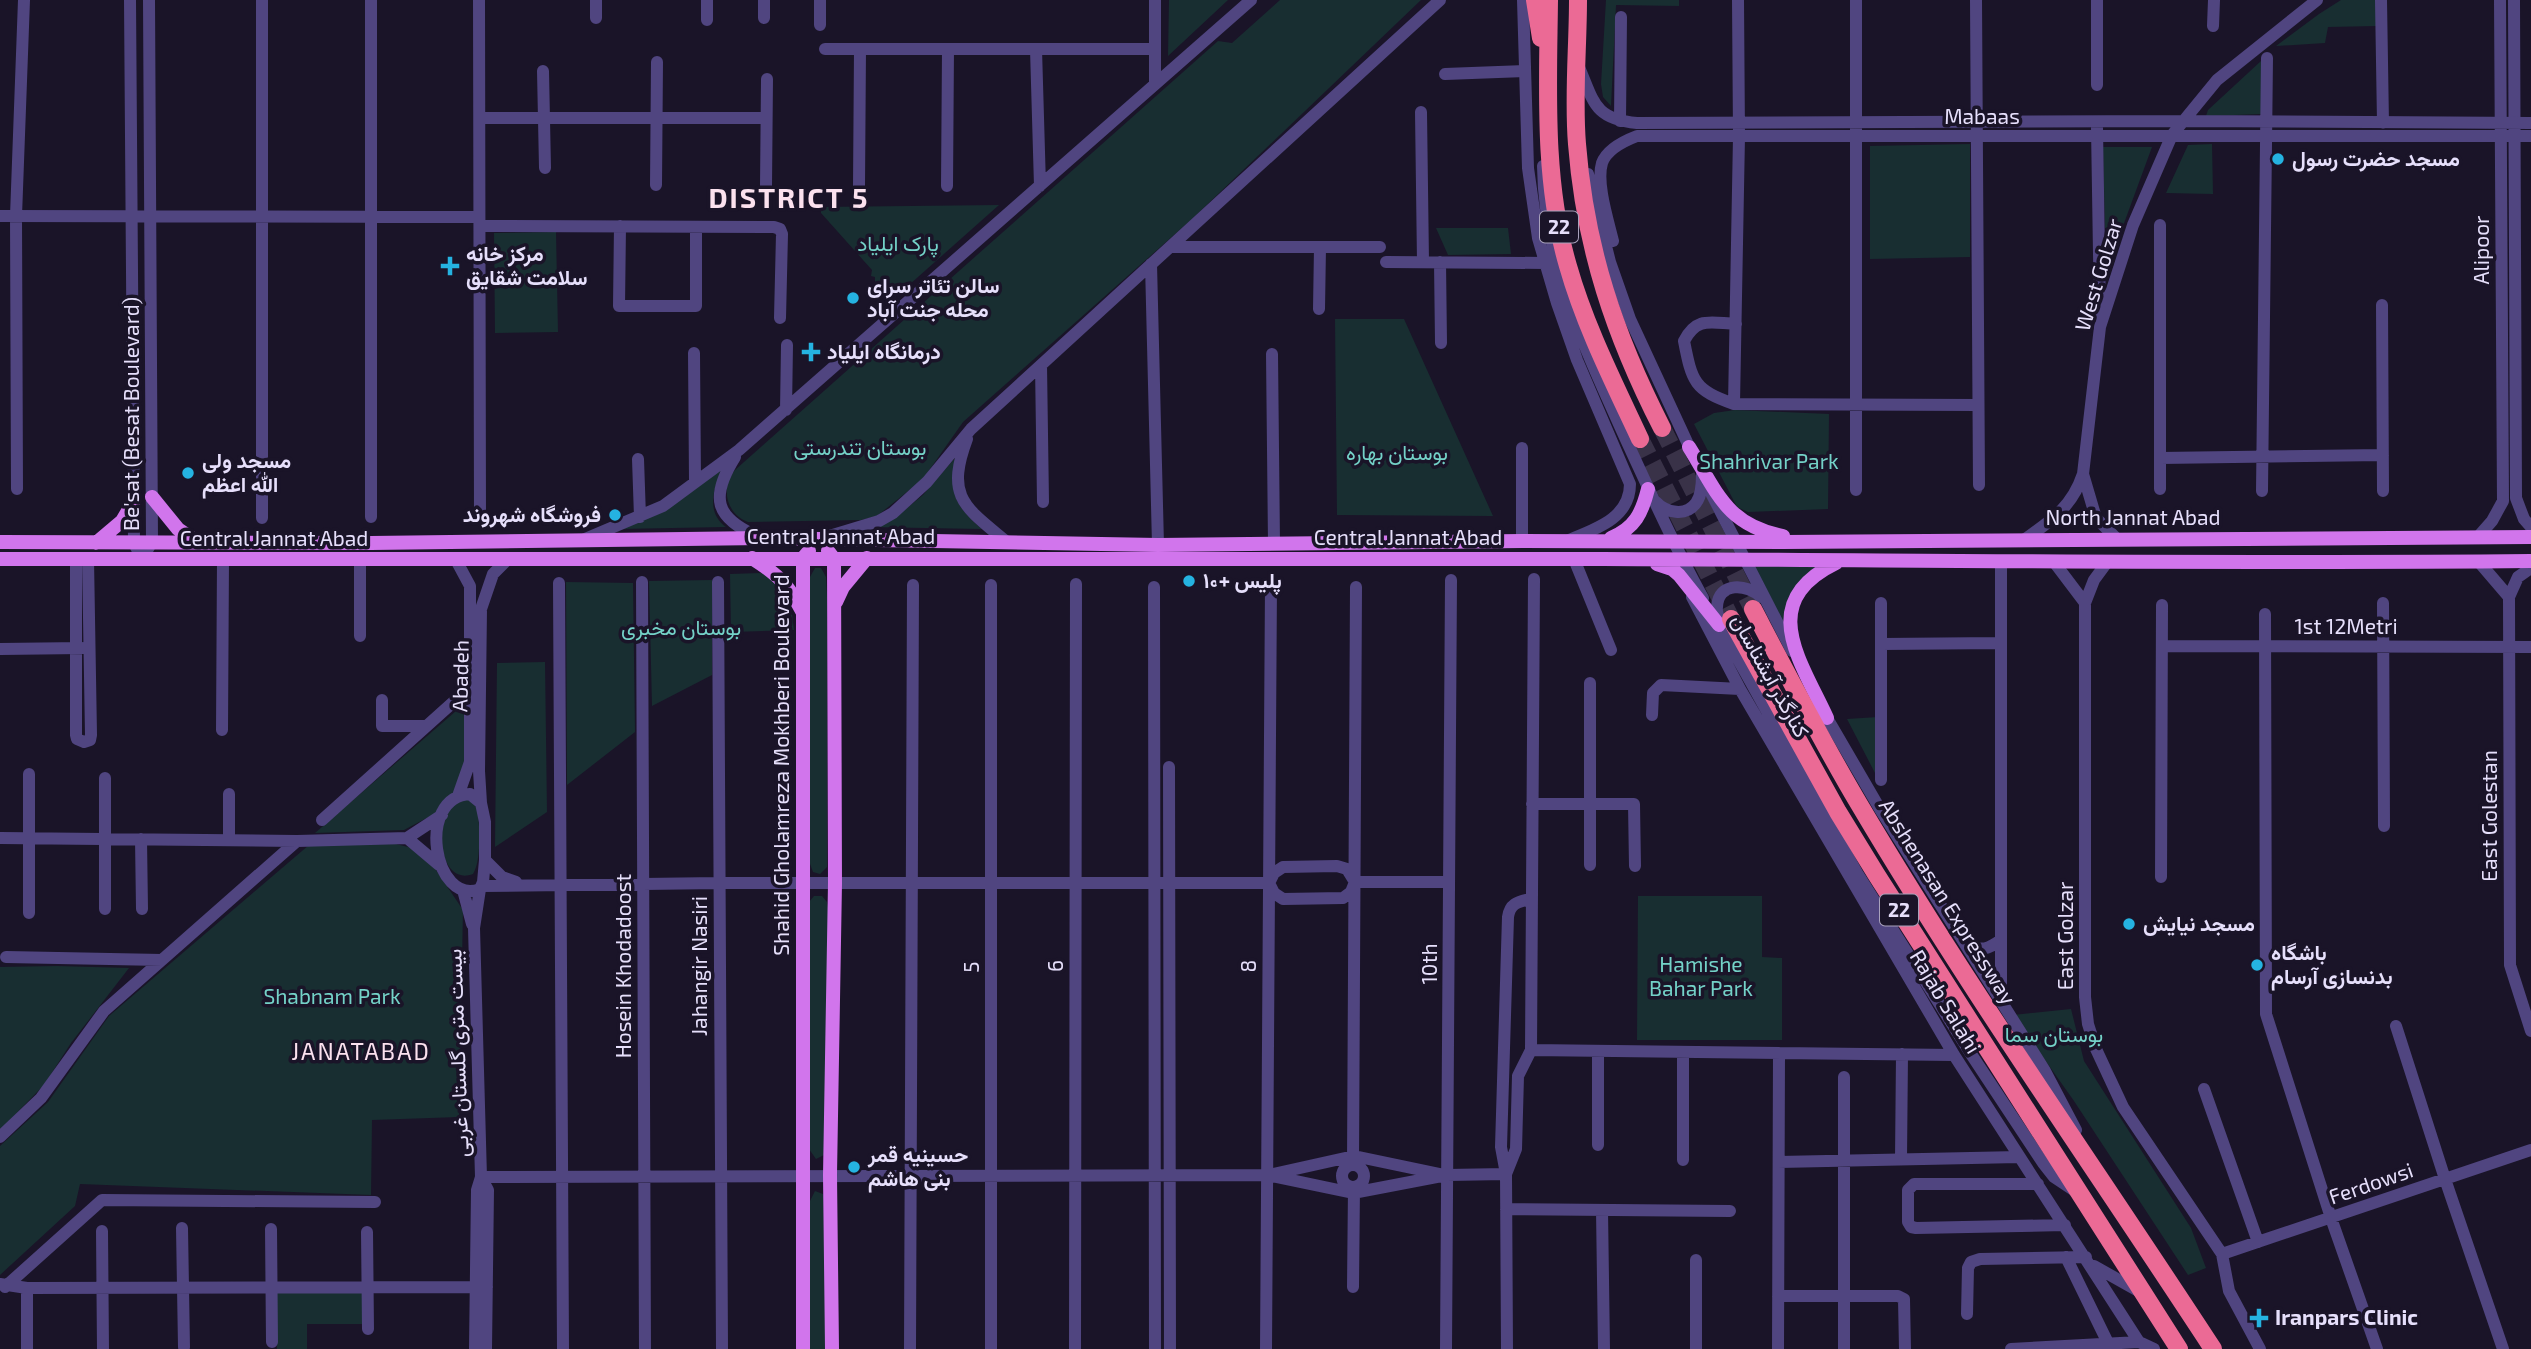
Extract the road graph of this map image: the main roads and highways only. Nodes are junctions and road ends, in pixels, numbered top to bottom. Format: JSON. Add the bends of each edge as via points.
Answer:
{"nodes":[{"id":1,"x":1535,"y":0,"type":"edge"},
{"id":2,"x":1549,"y":0,"type":"edge"},
{"id":3,"x":1578,"y":0,"type":"edge"},
{"id":4,"x":1549,"y":75,"type":"junction"},
{"id":5,"x":1662,"y":428,"type":"tunnel mouth"},
{"id":6,"x":1640,"y":439,"type":"tunnel mouth"},
{"id":7,"x":1689,"y":447,"type":"road end"},
{"id":8,"x":1651,"y":494,"type":"road end"},
{"id":9,"x":152,"y":497,"type":"road end"},
{"id":10,"x":134,"y":501,"type":"road end"},
{"id":11,"x":2531,"y":537,"type":"edge"},
{"id":12,"x":819,"y":540,"type":"junction"},
{"id":13,"x":1672,"y":540,"type":"joint"},
{"id":14,"x":1605,"y":541,"type":"junction"},
{"id":15,"x":1898,"y":541,"type":"junction"},
{"id":16,"x":0,"y":542,"type":"edge"},
{"id":17,"x":197,"y":542,"type":"junction"},
{"id":18,"x":1414,"y":542,"type":"junction"},
{"id":19,"x":1819,"y":542,"type":"junction"},
{"id":20,"x":96,"y":543,"type":"junction"},
{"id":21,"x":751,"y":557,"type":"junction"},
{"id":22,"x":803,"y":558,"type":"junction"},
{"id":23,"x":867,"y":558,"type":"junction"},
{"id":24,"x":0,"y":559,"type":"edge"},
{"id":25,"x":834,"y":559,"type":"junction"},
{"id":26,"x":1415,"y":559,"type":"junction"},
{"id":27,"x":1607,"y":559,"type":"junction"},
{"id":28,"x":1745,"y":560,"type":"joint"},
{"id":29,"x":1841,"y":560,"type":"junction"},
{"id":30,"x":1898,"y":561,"type":"junction"},
{"id":31,"x":2531,"y":561,"type":"edge"},
{"id":32,"x":1760,"y":605,"type":"tunnel mouth"},
{"id":33,"x":834,"y":606,"type":"junction"},
{"id":34,"x":804,"y":615,"type":"junction"},
{"id":35,"x":1724,"y":626,"type":"joint"},
{"id":36,"x":1827,"y":719,"type":"road end"},
{"id":37,"x":2157,"y":1315,"type":"junction"},
{"id":38,"x":803,"y":1349,"type":"edge"},
{"id":39,"x":832,"y":1349,"type":"edge"},
{"id":40,"x":2165,"y":1349,"type":"edge"},
{"id":41,"x":2179,"y":1349,"type":"edge"},
{"id":42,"x":2213,"y":1349,"type":"edge"}],
"edges":[{"from":1,"to":4,"type":"highway"},
{"from":2,"to":4,"type":"highway","number":"22"},
{"from":3,"to":5,"type":"highway","number":"22","via":[[1577,123],[1594,257],[1621,339]]},
{"from":4,"to":6,"type":"highway","number":"22","via":[[1558,223],[1567,265]]},
{"from":7,"to":19,"type":"main road","via":[[1739,519],[1770,533]]},
{"from":8,"to":14,"type":"main road","via":[[1631,527]]},
{"from":9,"to":17,"type":"main road","via":[[178,529]]},
{"from":10,"to":20,"type":"main road","via":[[122,521]]},
{"from":11,"to":15,"type":"main road","name":"North Jannat Abad"},
{"from":12,"to":17,"type":"main road","name":"Central Jannat Abad"},
{"from":12,"to":18,"type":"main road","name":"Central Jannat Abad","via":[[1158,545]]},
{"from":12,"to":22,"type":"main road","name":"Shahid Gholamreza Mokhberi Boulevard"},
{"from":12,"to":25,"type":"main road"},
{"from":13,"to":14,"type":"main road","name":"Central Jannat Abad"},
{"from":13,"to":19,"type":"main road","name":"North Jannat Abad"},
{"from":14,"to":18,"type":"main road","name":"Central Jannat Abad"},
{"from":15,"to":19,"type":"main road","name":"North Jannat Abad"},
{"from":15,"to":30,"type":"main road","via":[[1891,551]]},
{"from":16,"to":20,"type":"main road","name":"Central Jannat Abad"},
{"from":17,"to":20,"type":"main road","name":"Central Jannat Abad"},
{"from":18,"to":26,"type":"main road"},
{"from":21,"to":22,"type":"main road","name":"Central Jannat Abad"},
{"from":21,"to":24,"type":"main road","name":"Central Jannat Abad"},
{"from":21,"to":34,"type":"main road","via":[[777,574]]},
{"from":22,"to":25,"type":"main road","name":"Central Jannat Abad"},
{"from":22,"to":34,"type":"main road","name":"Shahid Gholamreza Mokhberi Boulevard"},
{"from":23,"to":25,"type":"main road","name":"Central Jannat Abad"},
{"from":23,"to":26,"type":"main road","name":"Central Jannat Abad"},
{"from":23,"to":33,"type":"main road"},
{"from":25,"to":33,"type":"main road"},
{"from":26,"to":27,"type":"main road","name":"Central Jannat Abad"},
{"from":27,"to":28,"type":"main road","name":"Central Jannat Abad"},
{"from":27,"to":35,"type":"main road","via":[[1672,569]]},
{"from":28,"to":29,"type":"main road","name":"North Jannat Abad"},
{"from":29,"to":30,"type":"main road","name":"North Jannat Abad"},
{"from":29,"to":36,"type":"main road","via":[[1808,580],[1790,611],[1791,634]]},
{"from":30,"to":31,"type":"main road","name":"North Jannat Abad"},
{"from":32,"to":42,"type":"highway","name":"Abshenasan Expressway","number":"22","via":[[1821,738],[1888,853]]},
{"from":33,"to":39,"type":"main road"},
{"from":34,"to":38,"type":"main road","name":"Shahid Gholamreza Mokhberi Boulevard"},
{"from":35,"to":37,"type":"highway","name":"Abshenasan Expressway","number":"22"},
{"from":37,"to":40,"type":"highway"},
{"from":37,"to":41,"type":"highway","name":"Abshenasan Expressway","number":"22"}]}
